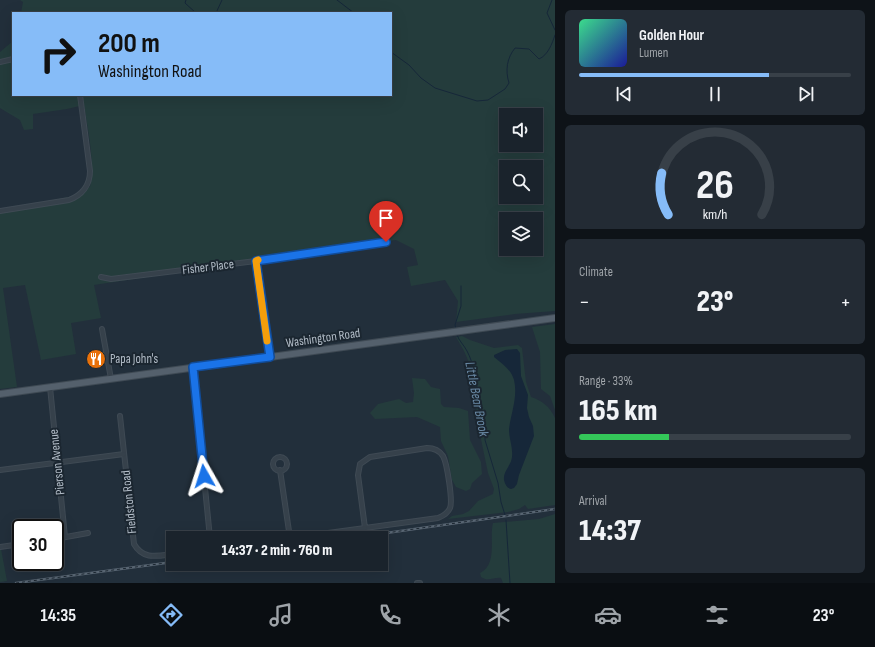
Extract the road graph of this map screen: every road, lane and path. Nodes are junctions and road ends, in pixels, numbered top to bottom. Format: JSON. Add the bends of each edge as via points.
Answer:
{"nodes":[{"id":1,"x":12,"y":59,"type":"edge"},
{"id":2,"x":0,"y":62,"type":"edge"},
{"id":3,"x":80,"y":96,"type":"edge"},
{"id":4,"x":0,"y":211,"type":"edge"},
{"id":5,"x":386,"y":242,"type":"dead end"},
{"id":6,"x":256,"y":261,"type":"junction"},
{"id":7,"x":101,"y":277,"type":"dead end"},
{"id":8,"x":555,"y":318,"type":"edge"},
{"id":9,"x":102,"y":329,"type":"dead end"},
{"id":10,"x":270,"y":357,"type":"junction"},
{"id":11,"x":193,"y":367,"type":"junction"},
{"id":12,"x":111,"y":378,"type":"junction"},
{"id":13,"x":50,"y":387,"type":"junction"},
{"id":14,"x":0,"y":394,"type":"edge"},
{"id":15,"x":120,"y":416,"type":"dead end"},
{"id":16,"x":124,"y":454,"type":"junction"},
{"id":17,"x":57,"y":463,"type":"junction"},
{"id":18,"x":0,"y":470,"type":"edge"},
{"id":19,"x":280,"y":470,"type":"dead end"},
{"id":20,"x":365,"y":528,"type":"junction"},
{"id":21,"x":209,"y":531,"type":"edge"},
{"id":22,"x":289,"y":531,"type":"edge"},
{"id":23,"x":342,"y":531,"type":"edge"},
{"id":24,"x":88,"y":533,"type":"dead end"},
{"id":25,"x":65,"y":537,"type":"joint"},
{"id":26,"x":12,"y":545,"type":"edge"},
{"id":27,"x":0,"y":547,"type":"edge"},
{"id":28,"x":166,"y":555,"type":"edge"},
{"id":29,"x":417,"y":583,"type":"edge"},
{"id":30,"x":420,"y":583,"type":"edge"}],
"edges":[{"from":1,"to":2,"type":"street"},
{"from":3,"to":4,"type":"street","via":[[90,171],[86,188],[69,200]]},
{"from":5,"to":6,"type":"street","name":"Fisher Place"},
{"from":6,"to":7,"type":"street","name":"Fisher Place","via":[[111,279]]},
{"from":6,"to":10,"type":"street"},
{"from":8,"to":10,"type":"main road","name":"Washington Road"},
{"from":9,"to":12,"type":"street"},
{"from":10,"to":11,"type":"main road","name":"Washington Road"},
{"from":11,"to":12,"type":"main road","name":"Washington Road"},
{"from":11,"to":21,"type":"street"},
{"from":12,"to":13,"type":"main road","name":"Washington Road"},
{"from":13,"to":14,"type":"main road","name":"Washington Road"},
{"from":13,"to":17,"type":"street","name":"Pierson Avenue"},
{"from":15,"to":16,"type":"street","name":"Fieldston Road"},
{"from":16,"to":17,"type":"street"},
{"from":16,"to":28,"type":"street","name":"Fieldston Road","via":[[134,544],[150,557]]},
{"from":17,"to":18,"type":"street"},
{"from":17,"to":25,"type":"street","name":"Pierson Avenue"},
{"from":19,"to":22,"type":"street"},
{"from":20,"to":20,"type":"street","via":[[438,518],[445,514],[450,509],[451,501],[442,454],[435,449],[427,448],[370,457],[363,461],[358,472]]},
{"from":20,"to":23,"type":"street"},
{"from":24,"to":25,"type":"street"},
{"from":26,"to":27,"type":"street"},
{"from":29,"to":30,"type":"street"}]}
